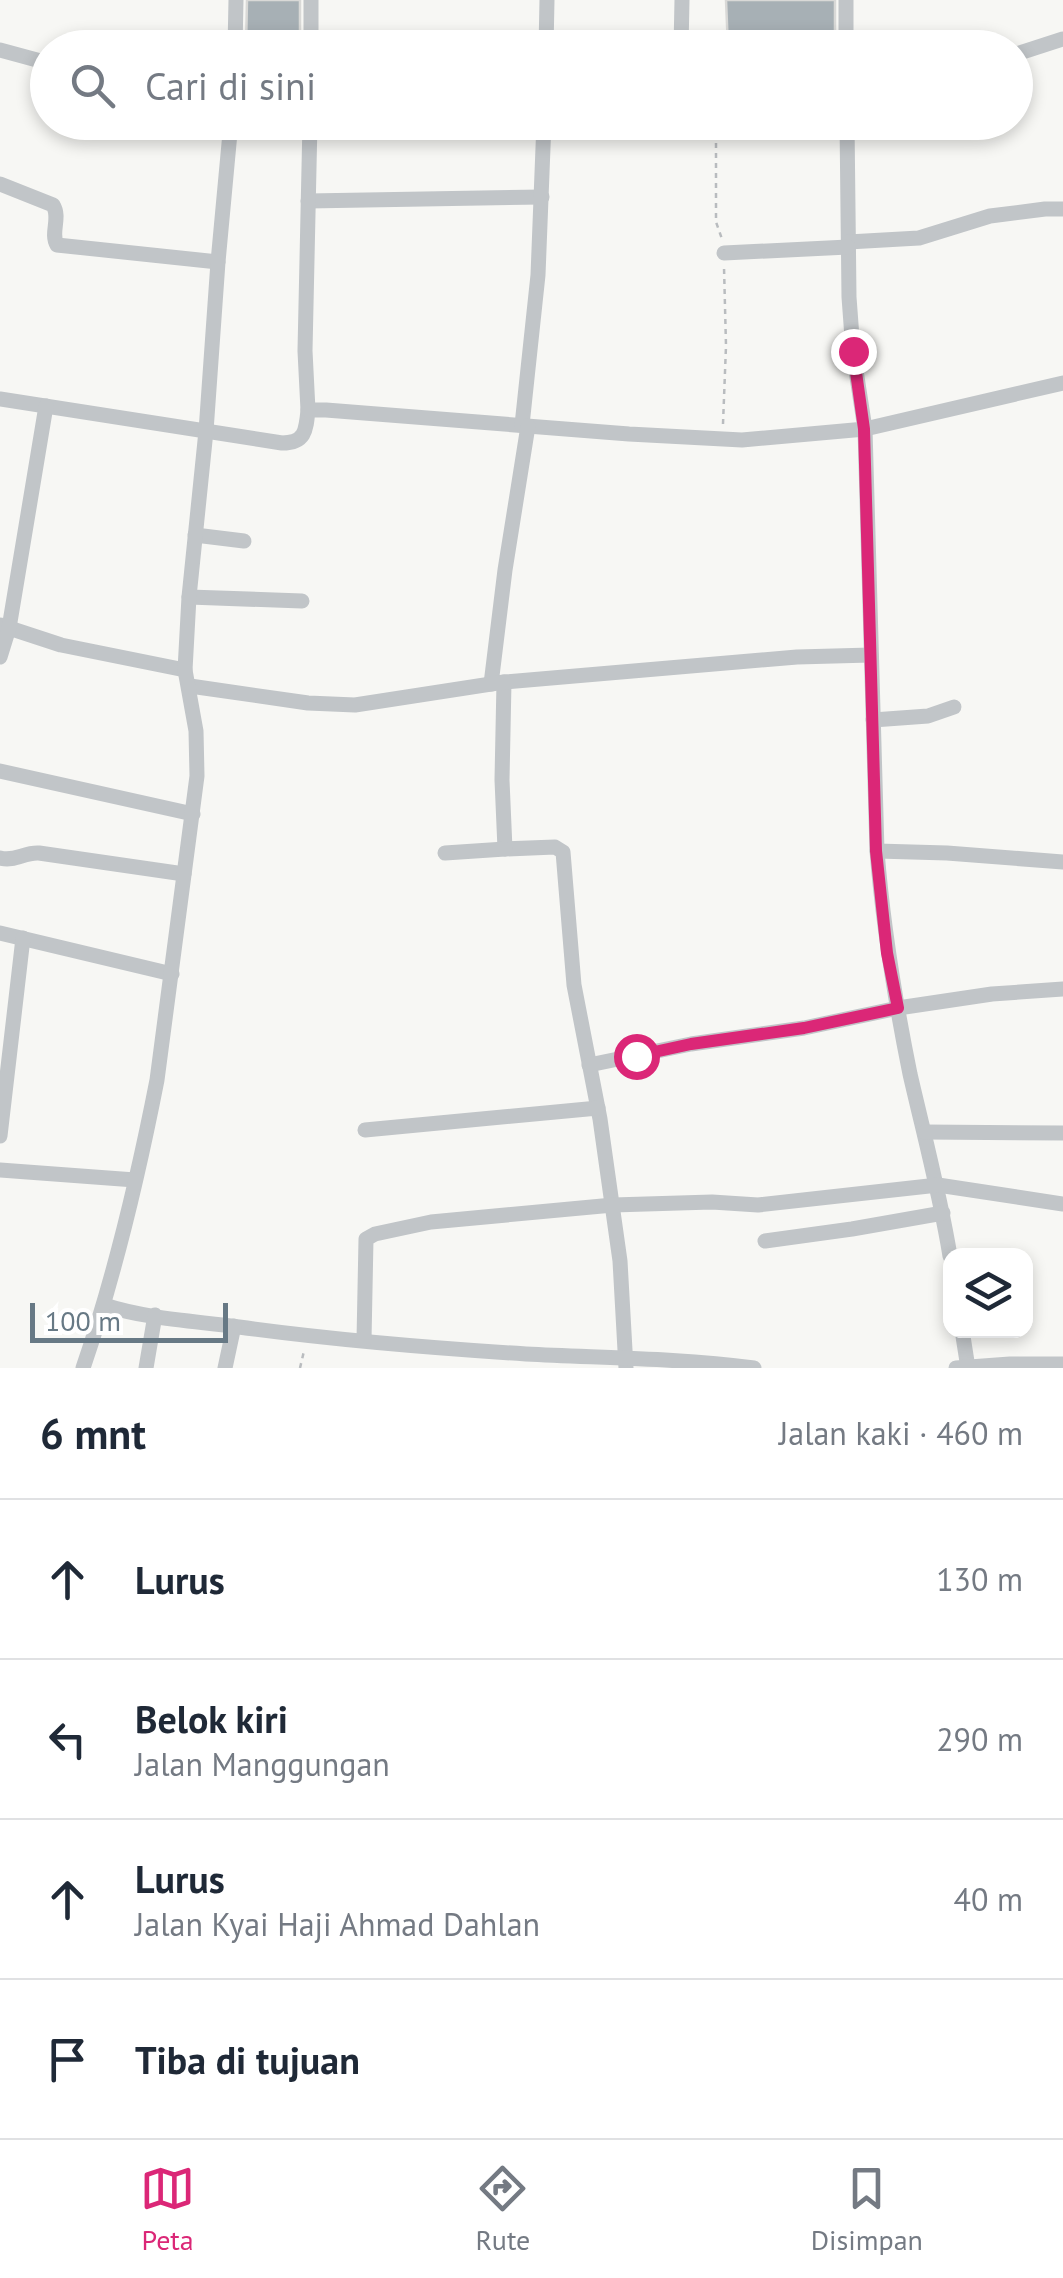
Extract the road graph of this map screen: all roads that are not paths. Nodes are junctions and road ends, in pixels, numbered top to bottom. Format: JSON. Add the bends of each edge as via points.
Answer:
{"nodes":[{"id":1,"x":236,"y":0,"type":"edge"},
{"id":2,"x":311,"y":0,"type":"edge"},
{"id":3,"x":548,"y":0,"type":"edge"},
{"id":4,"x":682,"y":0,"type":"edge"},
{"id":5,"x":846,"y":0,"type":"edge"},
{"id":6,"x":236,"y":30,"type":"edge"},
{"id":7,"x":311,"y":30,"type":"edge"},
{"id":8,"x":547,"y":30,"type":"edge"},
{"id":9,"x":681,"y":30,"type":"edge"},
{"id":10,"x":846,"y":30,"type":"edge"},
{"id":11,"x":1063,"y":40,"type":"edge"},
{"id":12,"x":1033,"y":49,"type":"edge"},
{"id":13,"x":0,"y":50,"type":"edge"},
{"id":14,"x":30,"y":59,"type":"edge"},
{"id":15,"x":229,"y":140,"type":"edge"},
{"id":16,"x":310,"y":140,"type":"edge"},
{"id":17,"x":544,"y":140,"type":"edge"},
{"id":18,"x":847,"y":140,"type":"edge"},
{"id":19,"x":0,"y":184,"type":"edge"},
{"id":20,"x":542,"y":197,"type":"junction"},
{"id":21,"x":308,"y":201,"type":"junction"},
{"id":22,"x":1063,"y":209,"type":"edge"},
{"id":23,"x":848,"y":244,"type":"junction"},
{"id":24,"x":724,"y":253,"type":"road end"},
{"id":25,"x":218,"y":262,"type":"junction"},
{"id":26,"x":1063,"y":383,"type":"edge"},
{"id":27,"x":0,"y":399,"type":"edge"},
{"id":28,"x":46,"y":406,"type":"junction"},
{"id":29,"x":308,"y":410,"type":"junction"},
{"id":30,"x":525,"y":426,"type":"junction"},
{"id":31,"x":864,"y":429,"type":"junction"},
{"id":32,"x":206,"y":431,"type":"junction"},
{"id":33,"x":196,"y":535,"type":"junction"},
{"id":34,"x":244,"y":542,"type":"dead end"},
{"id":35,"x":189,"y":597,"type":"junction"},
{"id":36,"x":302,"y":601,"type":"dead end"},
{"id":37,"x":4,"y":626,"type":"edge"},
{"id":38,"x":871,"y":654,"type":"junction"},
{"id":39,"x":0,"y":657,"type":"edge"},
{"id":40,"x":187,"y":678,"type":"junction"},
{"id":41,"x":498,"y":683,"type":"junction"},
{"id":42,"x":954,"y":707,"type":"dead end"},
{"id":43,"x":873,"y":720,"type":"junction"},
{"id":44,"x":0,"y":771,"type":"edge"},
{"id":45,"x":193,"y":814,"type":"junction"},
{"id":46,"x":505,"y":849,"type":"junction"},
{"id":47,"x":876,"y":851,"type":"junction"},
{"id":48,"x":445,"y":853,"type":"dead end"},
{"id":49,"x":0,"y":858,"type":"edge"},
{"id":50,"x":1063,"y":862,"type":"edge"},
{"id":51,"x":184,"y":874,"type":"junction"},
{"id":52,"x":0,"y":933,"type":"edge"},
{"id":53,"x":23,"y":938,"type":"junction"},
{"id":54,"x":172,"y":974,"type":"junction"},
{"id":55,"x":1063,"y":989,"type":"edge"},
{"id":56,"x":898,"y":1008,"type":"junction"},
{"id":57,"x":590,"y":1065,"type":"junction"},
{"id":58,"x":598,"y":1108,"type":"junction"},
{"id":59,"x":365,"y":1130,"type":"dead end"},
{"id":60,"x":924,"y":1132,"type":"junction"},
{"id":61,"x":1063,"y":1133,"type":"edge"},
{"id":62,"x":0,"y":1136,"type":"edge"},
{"id":63,"x":0,"y":1170,"type":"edge"},
{"id":64,"x":135,"y":1180,"type":"junction"},
{"id":65,"x":938,"y":1185,"type":"junction"},
{"id":66,"x":1063,"y":1204,"type":"edge"},
{"id":67,"x":612,"y":1205,"type":"junction"},
{"id":68,"x":944,"y":1213,"type":"junction"},
{"id":69,"x":765,"y":1241,"type":"dead end"},
{"id":70,"x":949,"y":1248,"type":"edge"},
{"id":71,"x":104,"y":1305,"type":"junction"},
{"id":72,"x":156,"y":1316,"type":"junction"},
{"id":73,"x":234,"y":1326,"type":"junction"},
{"id":74,"x":962,"y":1338,"type":"edge"},
{"id":75,"x":364,"y":1340,"type":"junction"},
{"id":76,"x":459,"y":1349,"type":"junction"},
{"id":77,"x":568,"y":1362,"type":"edge"},
{"id":78,"x":626,"y":1362,"type":"edge"},
{"id":79,"x":1063,"y":1364,"type":"edge"},
{"id":80,"x":964,"y":1367,"type":"edge"},
{"id":81,"x":83,"y":1368,"type":"edge"},
{"id":82,"x":146,"y":1368,"type":"edge"},
{"id":83,"x":225,"y":1368,"type":"edge"},
{"id":84,"x":455,"y":1368,"type":"edge"},
{"id":85,"x":754,"y":1368,"type":"edge"}],
"edges":[{"from":1,"to":6,"type":"street"},
{"from":2,"to":7,"type":"street"},
{"from":3,"to":8,"type":"street"},
{"from":4,"to":9,"type":"street"},
{"from":5,"to":10,"type":"street"},
{"from":11,"to":12,"type":"street"},
{"from":13,"to":14,"type":"street"},
{"from":15,"to":25,"type":"street"},
{"from":16,"to":21,"type":"street"},
{"from":17,"to":20,"type":"street"},
{"from":18,"to":23,"type":"street"},
{"from":19,"to":25,"type":"street","via":[[53,205],[57,245]]},
{"from":20,"to":21,"type":"street"},
{"from":20,"to":30,"type":"street"},
{"from":21,"to":29,"type":"street"},
{"from":22,"to":23,"type":"street","via":[[990,216],[920,238]]},
{"from":23,"to":24,"type":"street"},
{"from":23,"to":31,"type":"street"},
{"from":25,"to":32,"type":"street"},
{"from":26,"to":31,"type":"street"},
{"from":27,"to":28,"type":"street"},
{"from":28,"to":32,"type":"street"},
{"from":28,"to":37,"type":"street"},
{"from":29,"to":30,"type":"street"},
{"from":29,"to":32,"type":"street","via":[[304,436],[290,443]]},
{"from":30,"to":31,"type":"street","via":[[722,440]]},
{"from":30,"to":41,"type":"street"},
{"from":31,"to":38,"type":"street"},
{"from":32,"to":33,"type":"street"},
{"from":33,"to":34,"type":"street"},
{"from":33,"to":35,"type":"street"},
{"from":35,"to":36,"type":"street"},
{"from":35,"to":40,"type":"street"},
{"from":37,"to":39,"type":"street"},
{"from":37,"to":40,"type":"street"},
{"from":38,"to":41,"type":"street"},
{"from":38,"to":43,"type":"street"},
{"from":40,"to":41,"type":"street","via":[[336,705]]},
{"from":40,"to":45,"type":"street","via":[[198,752]]},
{"from":41,"to":46,"type":"street"},
{"from":42,"to":43,"type":"street"},
{"from":43,"to":47,"type":"street"},
{"from":44,"to":45,"type":"street"},
{"from":45,"to":51,"type":"street"},
{"from":46,"to":48,"type":"street"},
{"from":46,"to":57,"type":"street","via":[[563,852],[574,984]]},
{"from":47,"to":50,"type":"street"},
{"from":47,"to":56,"type":"street"},
{"from":49,"to":51,"type":"street","via":[[38,852]]},
{"from":51,"to":54,"type":"street"},
{"from":52,"to":53,"type":"street"},
{"from":53,"to":54,"type":"street"},
{"from":53,"to":62,"type":"street"},
{"from":54,"to":64,"type":"street"},
{"from":55,"to":56,"type":"street"},
{"from":56,"to":57,"type":"street"},
{"from":56,"to":60,"type":"street"},
{"from":57,"to":58,"type":"street"},
{"from":58,"to":59,"type":"street"},
{"from":58,"to":67,"type":"street"},
{"from":60,"to":61,"type":"street"},
{"from":60,"to":65,"type":"street"},
{"from":63,"to":64,"type":"street"},
{"from":64,"to":71,"type":"street"},
{"from":65,"to":66,"type":"street"},
{"from":65,"to":67,"type":"street","via":[[758,1205]]},
{"from":65,"to":68,"type":"street"},
{"from":67,"to":75,"type":"street","via":[[432,1222],[369,1236]]},
{"from":67,"to":78,"type":"street"},
{"from":68,"to":69,"type":"street"},
{"from":68,"to":70,"type":"street"},
{"from":71,"to":72,"type":"street"},
{"from":71,"to":81,"type":"street"},
{"from":72,"to":73,"type":"street"},
{"from":72,"to":82,"type":"street"},
{"from":73,"to":75,"type":"street"},
{"from":73,"to":83,"type":"street"},
{"from":74,"to":80,"type":"street"},
{"from":75,"to":76,"type":"street"},
{"from":76,"to":77,"type":"street"},
{"from":76,"to":84,"type":"street"},
{"from":77,"to":78,"type":"street"},
{"from":78,"to":85,"type":"street"},
{"from":79,"to":80,"type":"street"}]}
